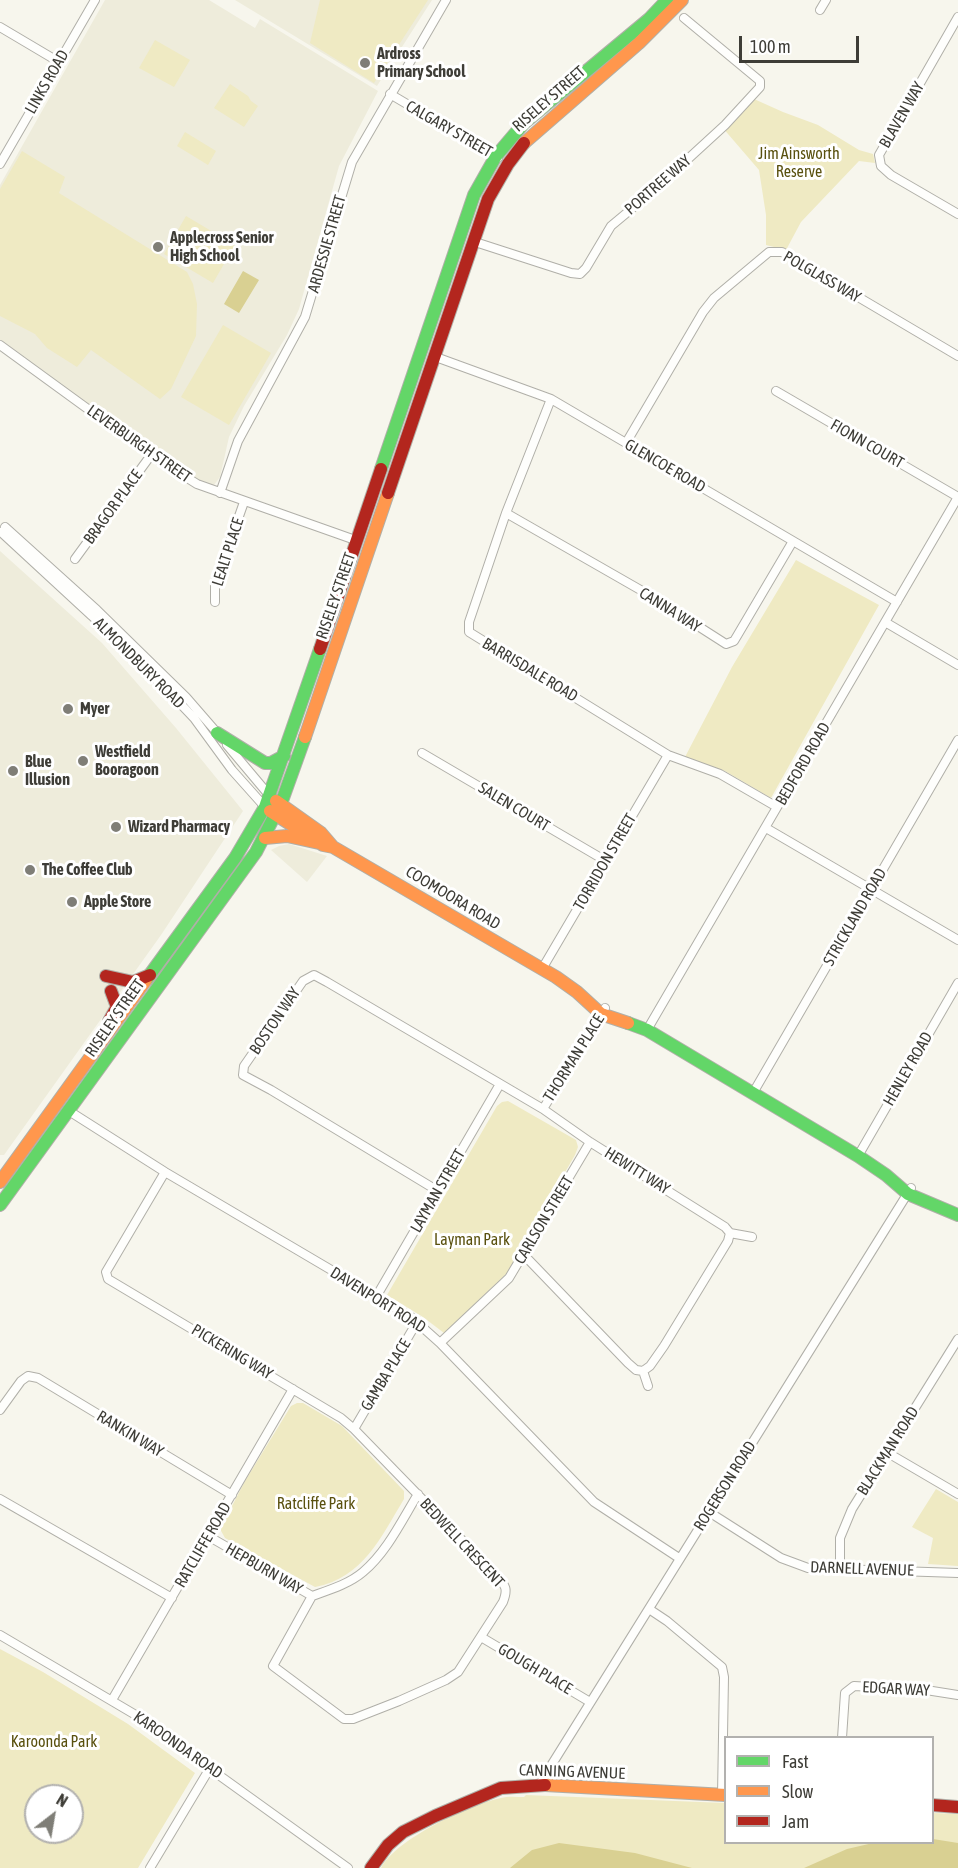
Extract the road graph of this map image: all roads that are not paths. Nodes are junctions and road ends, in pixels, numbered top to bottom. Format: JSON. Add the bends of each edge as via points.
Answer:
{"nodes":[{"id":1,"x":95,"y":0,"type":"edge"},
{"id":2,"x":446,"y":0,"type":"edge"},
{"id":3,"x":826,"y":0,"type":"edge"},
{"id":4,"x":671,"y":3,"type":"edge"},
{"id":5,"x":820,"y":10,"type":"dead end"},
{"id":6,"x":958,"y":17,"type":"edge"},
{"id":7,"x":684,"y":18,"type":"junction"},
{"id":8,"x":661,"y":22,"type":"junction"},
{"id":9,"x":0,"y":27,"type":"edge"},
{"id":10,"x":59,"y":62,"type":"junction"},
{"id":11,"x":390,"y":94,"type":"junction"},
{"id":12,"x":496,"y":156,"type":"junction"},
{"id":13,"x":0,"y":164,"type":"edge"},
{"id":14,"x":508,"y":164,"type":"junction"},
{"id":15,"x":958,"y":214,"type":"edge"},
{"id":16,"x":460,"y":234,"type":"junction"},
{"id":17,"x":473,"y":241,"type":"junction"},
{"id":18,"x":0,"y":345,"type":"edge"},
{"id":19,"x":428,"y":355,"type":"junction"},
{"id":20,"x":958,"y":356,"type":"edge"},
{"id":21,"x":776,"y":391,"type":"dead end"},
{"id":22,"x":551,"y":399,"type":"junction"},
{"id":23,"x":627,"y":443,"type":"junction"},
{"id":24,"x":151,"y":455,"type":"junction"},
{"id":25,"x":220,"y":493,"type":"junction"},
{"id":26,"x":958,"y":497,"type":"edge"},
{"id":27,"x":244,"y":502,"type":"junction"},
{"id":28,"x":506,"y":513,"type":"junction"},
{"id":29,"x":0,"y":518,"type":"edge"},
{"id":30,"x":2,"y":531,"type":"edge"},
{"id":31,"x":358,"y":541,"type":"junction"},
{"id":32,"x":793,"y":541,"type":"junction"},
{"id":33,"x":75,"y":559,"type":"dead end"},
{"id":34,"x":215,"y":602,"type":"dead end"},
{"id":35,"x":897,"y":603,"type":"junction"},
{"id":36,"x":885,"y":622,"type":"junction"},
{"id":37,"x":958,"y":664,"type":"edge"},
{"id":38,"x":217,"y":733,"type":"junction"},
{"id":39,"x":958,"y":740,"type":"edge"},
{"id":40,"x":422,"y":753,"type":"dead end"},
{"id":41,"x":668,"y":755,"type":"junction"},
{"id":42,"x":284,"y":756,"type":"junction"},
{"id":43,"x":267,"y":801,"type":"junction"},
{"id":44,"x":777,"y":807,"type":"junction"},
{"id":45,"x":278,"y":810,"type":"junction"},
{"id":46,"x":766,"y":828,"type":"junction"},
{"id":47,"x":264,"y":838,"type":"junction"},
{"id":48,"x":320,"y":843,"type":"junction"},
{"id":49,"x":333,"y":847,"type":"junction"},
{"id":50,"x":606,"y":861,"type":"junction"},
{"id":51,"x":872,"y":888,"type":"junction"},
{"id":52,"x":958,"y":940,"type":"edge"},
{"id":53,"x":542,"y":969,"type":"junction"},
{"id":54,"x":150,"y":975,"type":"junction"},
{"id":55,"x":106,"y":976,"type":"dead end"},
{"id":56,"x":958,"y":983,"type":"edge"},
{"id":57,"x":111,"y":991,"type":"dead end"},
{"id":58,"x":603,"y":1011,"type":"junction"},
{"id":59,"x":647,"y":1030,"type":"junction"},
{"id":60,"x":103,"y":1041,"type":"junction"},
{"id":61,"x":500,"y":1084,"type":"junction"},
{"id":62,"x":753,"y":1093,"type":"junction"},
{"id":63,"x":543,"y":1108,"type":"junction"},
{"id":64,"x":69,"y":1111,"type":"junction"},
{"id":65,"x":590,"y":1142,"type":"junction"},
{"id":66,"x":858,"y":1156,"type":"junction"},
{"id":67,"x":6,"y":1168,"type":"edge"},
{"id":68,"x":165,"y":1172,"type":"junction"},
{"id":69,"x":0,"y":1182,"type":"edge"},
{"id":70,"x":438,"y":1191,"type":"junction"},
{"id":71,"x":909,"y":1191,"type":"junction"},
{"id":72,"x":0,"y":1205,"type":"edge"},
{"id":73,"x":958,"y":1214,"type":"edge"},
{"id":74,"x":730,"y":1233,"type":"junction"},
{"id":75,"x":752,"y":1238,"type":"dead end"},
{"id":76,"x":524,"y":1255,"type":"junction"},
{"id":77,"x":376,"y":1297,"type":"junction"},
{"id":78,"x":417,"y":1322,"type":"junction"},
{"id":79,"x":440,"y":1343,"type":"junction"},
{"id":80,"x":957,"y":1345,"type":"edge"},
{"id":81,"x":25,"y":1367,"type":"dead end"},
{"id":82,"x":643,"y":1371,"type":"junction"},
{"id":83,"x":27,"y":1376,"type":"junction"},
{"id":84,"x":648,"y":1386,"type":"dead end"},
{"id":85,"x":293,"y":1389,"type":"junction"},
{"id":86,"x":0,"y":1410,"type":"edge"},
{"id":87,"x":354,"y":1429,"type":"junction"},
{"id":88,"x":888,"y":1453,"type":"junction"},
{"id":89,"x":417,"y":1494,"type":"junction"},
{"id":90,"x":958,"y":1494,"type":"edge"},
{"id":91,"x":232,"y":1495,"type":"junction"},
{"id":92,"x":0,"y":1499,"type":"edge"},
{"id":93,"x":709,"y":1512,"type":"junction"},
{"id":94,"x":208,"y":1536,"type":"junction"},
{"id":95,"x":679,"y":1558,"type":"junction"},
{"id":96,"x":840,"y":1570,"type":"junction"},
{"id":97,"x":958,"y":1573,"type":"edge"},
{"id":98,"x":312,"y":1596,"type":"junction"},
{"id":99,"x":172,"y":1598,"type":"junction"},
{"id":100,"x":649,"y":1609,"type":"junction"},
{"id":101,"x":0,"y":1635,"type":"edge"},
{"id":102,"x":481,"y":1637,"type":"junction"},
{"id":103,"x":273,"y":1666,"type":"junction"},
{"id":104,"x":264,"y":1670,"type":"dead end"},
{"id":105,"x":958,"y":1695,"type":"edge"},
{"id":106,"x":112,"y":1700,"type":"junction"},
{"id":107,"x":590,"y":1702,"type":"junction"},
{"id":108,"x":842,"y":1736,"type":"edge"},
{"id":109,"x":210,"y":1768,"type":"junction"},
{"id":110,"x":539,"y":1785,"type":"junction"},
{"id":111,"x":724,"y":1795,"type":"edge"},
{"id":112,"x":934,"y":1805,"type":"edge"},
{"id":113,"x":958,"y":1807,"type":"edge"},
{"id":114,"x":150,"y":1868,"type":"edge"},
{"id":115,"x":348,"y":1868,"type":"edge"},
{"id":116,"x":371,"y":1868,"type":"edge"}],
"edges":[{"from":1,"to":10,"type":"street","name":"LINKS ROAD"},
{"from":2,"to":11,"type":"street","name":"ARDESSIE STREET"},
{"from":3,"to":5,"type":"street"},
{"from":4,"to":7,"type":"main road"},
{"from":4,"to":8,"type":"main road","name":"RISELEY STREET"},
{"from":4,"to":12,"type":"main road","name":"RISELEY STREET","via":[[524,123]]},
{"from":6,"to":15,"type":"street","name":"BLAVEN WAY","via":[[879,155],[882,166],[891,175]]},
{"from":7,"to":8,"type":"main road"},
{"from":7,"to":17,"type":"street","name":"PORTREE WAY","via":[[760,81],[760,87],[737,114],[611,226],[580,274]]},
{"from":8,"to":14,"type":"main road","name":"RISELEY STREET","via":[[526,140]]},
{"from":9,"to":10,"type":"street"},
{"from":10,"to":13,"type":"street","name":"LINKS ROAD"},
{"from":11,"to":12,"type":"street","name":"CALGARY STREET"},
{"from":11,"to":25,"type":"street","name":"ARDESSIE STREET","via":[[348,171],[302,326],[238,441]]},
{"from":12,"to":14,"type":"street","name":"CALGARY STREET"},
{"from":12,"to":16,"type":"main road","name":"RISELEY STREET","via":[[474,195]]},
{"from":14,"to":17,"type":"main road","name":"RISELEY STREET","via":[[488,199]]},
{"from":16,"to":17,"type":"street","name":"PORTREE WAY"},
{"from":16,"to":19,"type":"main road","name":"RISELEY STREET"},
{"from":17,"to":19,"type":"main road","name":"RISELEY STREET"},
{"from":18,"to":24,"type":"street","name":"LEVERBURGH STREET"},
{"from":19,"to":22,"type":"street","name":"GLENCOE ROAD"},
{"from":19,"to":31,"type":"main road","name":"RISELEY STREET"},
{"from":19,"to":45,"type":"main road","name":"RISELEY STREET","via":[[314,711]]},
{"from":20,"to":23,"type":"street","name":"POLGLASS WAY","via":[[782,252],[770,252],[708,305]]},
{"from":21,"to":26,"type":"street","name":"FIONN COURT"},
{"from":22,"to":23,"type":"street","name":"GLENCOE ROAD"},
{"from":22,"to":28,"type":"street","name":"BARRISDALE ROAD"},
{"from":23,"to":32,"type":"street","name":"GLENCOE ROAD"},
{"from":24,"to":25,"type":"street","name":"LEVERBURGH STREET","via":[[197,484]]},
{"from":24,"to":33,"type":"street","name":"BRAGOR PLACE"},
{"from":25,"to":27,"type":"street","name":"LEVERBURGH STREET"},
{"from":26,"to":35,"type":"street","name":"BEDFORD ROAD"},
{"from":27,"to":31,"type":"street","name":"LEVERBURGH STREET"},
{"from":27,"to":34,"type":"street","name":"LEALT PLACE","via":[[215,584]]},
{"from":28,"to":32,"type":"street","name":"CANNA WAY","via":[[726,644],[734,641]]},
{"from":28,"to":41,"type":"street","name":"BARRISDALE ROAD","via":[[469,632]]},
{"from":29,"to":30,"type":"street","via":[[4,521]]},
{"from":30,"to":38,"type":"street","name":"ALMONDBURY ROAD","via":[[98,610]]},
{"from":30,"to":43,"type":"street","name":"ALMONDBURY ROAD","via":[[174,697],[232,770]]},
{"from":31,"to":42,"type":"main road","name":"RISELEY STREET"},
{"from":32,"to":35,"type":"street","name":"GLENCOE ROAD"},
{"from":35,"to":36,"type":"street","name":"BEDFORD ROAD"},
{"from":36,"to":37,"type":"street"},
{"from":36,"to":44,"type":"street","name":"BEDFORD ROAD"},
{"from":38,"to":42,"type":"main road","via":[[265,763]]},
{"from":38,"to":43,"type":"street","name":"ALMONDBURY ROAD","via":[[257,782]]},
{"from":39,"to":51,"type":"street","name":"STRICKLAND ROAD"},
{"from":40,"to":50,"type":"street","name":"SALEN COURT"},
{"from":41,"to":44,"type":"street","name":"BARRISDALE ROAD","via":[[720,774]]},
{"from":41,"to":50,"type":"street","name":"TORRIDON STREET"},
{"from":42,"to":43,"type":"main road","name":"RISELEY STREET"},
{"from":43,"to":45,"type":"main road","name":"COOMOORA ROAD"},
{"from":43,"to":54,"type":"main road","name":"RISELEY STREET","via":[[235,858]]},
{"from":44,"to":46,"type":"street","name":"BEDFORD ROAD"},
{"from":45,"to":47,"type":"main road","name":"RISELEY STREET"},
{"from":45,"to":48,"type":"main road","name":"COOMOORA ROAD"},
{"from":45,"to":49,"type":"main road","name":"COOMOORA ROAD","via":[[328,838]]},
{"from":46,"to":51,"type":"street"},
{"from":46,"to":59,"type":"street","name":"BEDFORD ROAD"},
{"from":47,"to":48,"type":"main road","via":[[287,836]]},
{"from":47,"to":64,"type":"main road","name":"RISELEY STREET"},
{"from":48,"to":49,"type":"main road","name":"COOMOORA ROAD"},
{"from":49,"to":53,"type":"main road","name":"COOMOORA ROAD"},
{"from":50,"to":53,"type":"street","name":"TORRIDON STREET"},
{"from":51,"to":52,"type":"street"},
{"from":51,"to":62,"type":"street","name":"STRICKLAND ROAD"},
{"from":53,"to":58,"type":"main road","name":"COOMOORA ROAD"},
{"from":54,"to":55,"type":"main road","via":[[133,982]]},
{"from":54,"to":60,"type":"main road","name":"RISELEY STREET"},
{"from":56,"to":66,"type":"street","name":"HENLEY ROAD"},
{"from":57,"to":60,"type":"main road","via":[[117,1007],[103,1029]]},
{"from":58,"to":59,"type":"main road","name":"COOMOORA ROAD"},
{"from":58,"to":63,"type":"street","name":"THORMAN PLACE"},
{"from":59,"to":62,"type":"main road","name":"COOMOORA ROAD"},
{"from":60,"to":67,"type":"main road","name":"RISELEY STREET"},
{"from":61,"to":63,"type":"street","name":"BOSTON WAY"},
{"from":61,"to":70,"type":"street","name":"LAYMAN STREET"},
{"from":61,"to":70,"type":"street","name":"BOSTON WAY","via":[[314,975],[303,981],[244,1066],[243,1075]]},
{"from":62,"to":66,"type":"main road","name":"COOMOORA ROAD"},
{"from":63,"to":65,"type":"street","name":"HEWITT WAY"},
{"from":64,"to":68,"type":"street","name":"DAVENPORT ROAD"},
{"from":64,"to":72,"type":"main road","name":"RISELEY STREET"},
{"from":65,"to":74,"type":"street","name":"HEWITT WAY"},
{"from":65,"to":76,"type":"street","name":"CARLSON STREET"},
{"from":66,"to":71,"type":"main road","name":"COOMOORA ROAD","via":[[890,1169]]},
{"from":67,"to":69,"type":"main road","name":"RISELEY STREET"},
{"from":68,"to":77,"type":"street","name":"DAVENPORT ROAD"},
{"from":68,"to":85,"type":"street","name":"PICKERING WAY","via":[[104,1281]]},
{"from":70,"to":77,"type":"street","name":"LAYMAN STREET"},
{"from":71,"to":73,"type":"main road","name":"COOMOORA ROAD","via":[[944,1200]]},
{"from":71,"to":93,"type":"street","name":"ROGERSON ROAD"},
{"from":74,"to":75,"type":"street","name":"HEWITT WAY"},
{"from":74,"to":82,"type":"street","via":[[664,1346]]},
{"from":76,"to":79,"type":"street","name":"CARLSON STREET","via":[[509,1278]]},
{"from":76,"to":82,"type":"street","via":[[628,1363]]},
{"from":77,"to":78,"type":"street","name":"DAVENPORT ROAD"},
{"from":78,"to":79,"type":"street","name":"DAVENPORT ROAD"},
{"from":78,"to":87,"type":"street","name":"GAMBA PLACE"},
{"from":79,"to":95,"type":"street","name":"DAVENPORT ROAD","via":[[594,1502]]},
{"from":80,"to":88,"type":"street","name":"BLACKMAN ROAD"},
{"from":81,"to":83,"type":"street"},
{"from":82,"to":84,"type":"street"},
{"from":83,"to":86,"type":"street"},
{"from":83,"to":91,"type":"street","name":"RANKIN WAY","via":[[38,1378]]},
{"from":85,"to":87,"type":"street","name":"PICKERING WAY"},
{"from":85,"to":91,"type":"street","name":"RATCLIFFE ROAD"},
{"from":87,"to":89,"type":"street","name":"BEDWELL CRESCENT"},
{"from":88,"to":90,"type":"street"},
{"from":88,"to":96,"type":"street","name":"BLACKMAN ROAD","via":[[843,1528]]},
{"from":89,"to":98,"type":"street","name":"HEPBURN WAY","via":[[384,1548],[364,1572]]},
{"from":89,"to":102,"type":"street","name":"BEDWELL CRESCENT","via":[[506,1586],[503,1602]]},
{"from":91,"to":94,"type":"street","name":"RATCLIFFE ROAD"},
{"from":92,"to":99,"type":"street"},
{"from":93,"to":95,"type":"street","name":"ROGERSON ROAD"},
{"from":93,"to":96,"type":"street","name":"DARNELL AVENUE","via":[[781,1558],[808,1568]]},
{"from":94,"to":98,"type":"street","name":"HEPBURN WAY"},
{"from":94,"to":99,"type":"street","name":"RATCLIFFE ROAD"},
{"from":95,"to":100,"type":"street","name":"ROGERSON ROAD"},
{"from":96,"to":97,"type":"street","name":"DARNELL AVENUE"},
{"from":98,"to":103,"type":"street"},
{"from":99,"to":106,"type":"street","name":"RATCLIFFE ROAD"},
{"from":100,"to":107,"type":"street","name":"ROGERSON ROAD"},
{"from":100,"to":111,"type":"street","via":[[722,1667]]},
{"from":101,"to":106,"type":"street","name":"KAROONDA ROAD"},
{"from":102,"to":103,"type":"street","name":"BEDWELL CRESCENT","via":[[458,1672],[446,1680],[353,1719],[344,1719]]},
{"from":102,"to":107,"type":"street","name":"GOUGH PLACE"},
{"from":103,"to":104,"type":"street"},
{"from":105,"to":108,"type":"street","name":"EDGAR WAY","via":[[854,1686],[845,1693]]},
{"from":106,"to":109,"type":"street","name":"KAROONDA ROAD"},
{"from":107,"to":110,"type":"street","name":"ROGERSON ROAD"},
{"from":109,"to":114,"type":"street"},
{"from":109,"to":115,"type":"street","name":"KAROONDA ROAD"},
{"from":110,"to":111,"type":"main road","name":"CANNING AVENUE"},
{"from":110,"to":116,"type":"main road","name":"CANNING AVENUE","via":[[501,1788],[418,1824],[396,1837]]},
{"from":112,"to":113,"type":"main road"}]}
